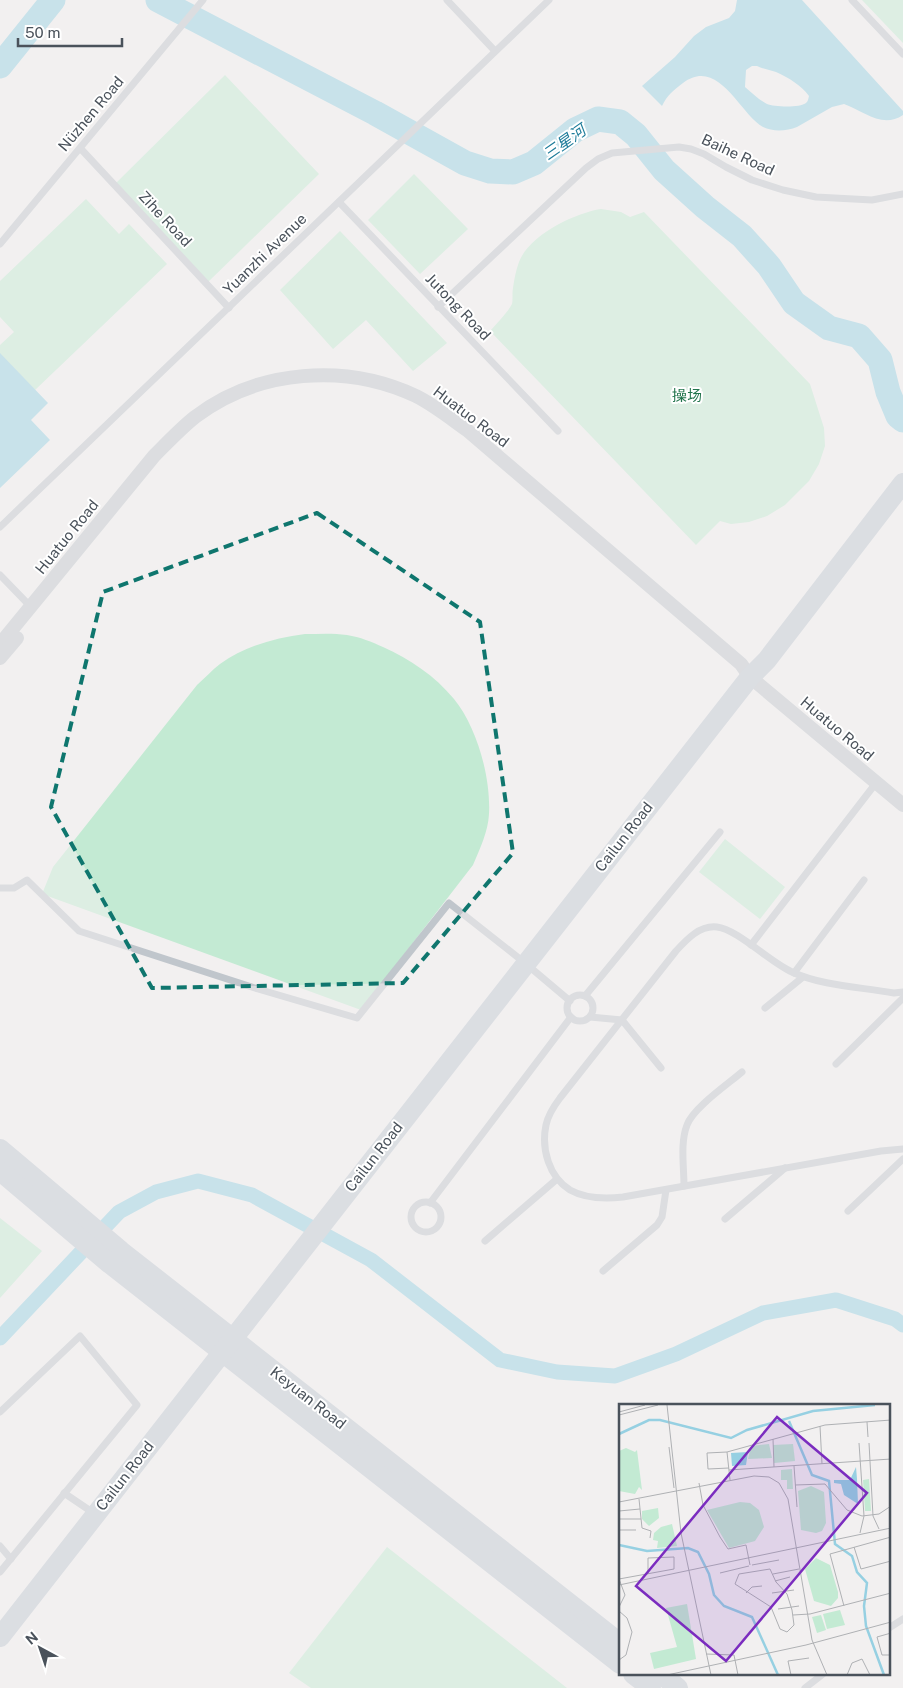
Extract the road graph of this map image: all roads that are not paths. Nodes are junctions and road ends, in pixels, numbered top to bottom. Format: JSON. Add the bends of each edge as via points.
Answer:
{"nodes":[{"id":1,"x":203,"y":0,"type":"edge"},
{"id":2,"x":447,"y":0,"type":"edge"},
{"id":3,"x":549,"y":0,"type":"edge"},
{"id":4,"x":852,"y":0,"type":"edge"},
{"id":5,"x":495,"y":51,"type":"junction"},
{"id":6,"x":903,"y":54,"type":"edge"},
{"id":7,"x":81,"y":149,"type":"junction"},
{"id":8,"x":903,"y":194,"type":"edge"},
{"id":9,"x":338,"y":202,"type":"junction"},
{"id":10,"x":0,"y":244,"type":"edge"},
{"id":11,"x":438,"y":307,"type":"junction"},
{"id":12,"x":228,"y":308,"type":"junction"},
{"id":13,"x":558,"y":431,"type":"dead end"},
{"id":14,"x":903,"y":471,"type":"edge"},
{"id":15,"x":903,"y":484,"type":"edge"},
{"id":16,"x":0,"y":527,"type":"edge"},
{"id":17,"x":0,"y":575,"type":"edge"},
{"id":18,"x":31,"y":606,"type":"junction"},
{"id":19,"x":0,"y":644,"type":"edge"},
{"id":20,"x":0,"y":658,"type":"edge"},
{"id":21,"x":750,"y":677,"type":"junction"},
{"id":22,"x":876,"y":783,"type":"junction"},
{"id":23,"x":903,"y":806,"type":"edge"},
{"id":24,"x":720,"y":832,"type":"dead end"},
{"id":25,"x":864,"y":880,"type":"dead end"},
{"id":26,"x":0,"y":888,"type":"edge"},
{"id":27,"x":751,"y":945,"type":"junction"},
{"id":28,"x":525,"y":963,"type":"junction"},
{"id":29,"x":794,"y":973,"type":"junction"},
{"id":30,"x":802,"y":976,"type":"junction"},
{"id":31,"x":903,"y":992,"type":"edge"},
{"id":32,"x":584,"y":996,"type":"junction"},
{"id":33,"x":903,"y":998,"type":"edge"},
{"id":34,"x":570,"y":1001,"type":"junction"},
{"id":35,"x":765,"y":1008,"type":"dead end"},
{"id":36,"x":571,"y":1017,"type":"junction"},
{"id":37,"x":590,"y":1017,"type":"junction"},
{"id":38,"x":622,"y":1020,"type":"junction"},
{"id":39,"x":836,"y":1064,"type":"dead end"},
{"id":40,"x":661,"y":1068,"type":"dead end"},
{"id":41,"x":742,"y":1072,"type":"dead end"},
{"id":42,"x":0,"y":1149,"type":"edge"},
{"id":43,"x":903,"y":1149,"type":"edge"},
{"id":44,"x":903,"y":1159,"type":"edge"},
{"id":45,"x":785,"y":1168,"type":"junction"},
{"id":46,"x":0,"y":1171,"type":"edge"},
{"id":47,"x":558,"y":1179,"type":"junction"},
{"id":48,"x":684,"y":1186,"type":"junction"},
{"id":49,"x":666,"y":1190,"type":"junction"},
{"id":50,"x":430,"y":1203,"type":"junction"},
{"id":51,"x":848,"y":1211,"type":"dead end"},
{"id":52,"x":62,"y":1213,"type":"junction"},
{"id":53,"x":724,"y":1219,"type":"dead end"},
{"id":54,"x":485,"y":1240,"type":"dead end"},
{"id":55,"x":603,"y":1271,"type":"dead end"},
{"id":56,"x":227,"y":1345,"type":"junction"},
{"id":57,"x":0,"y":1412,"type":"edge"},
{"id":58,"x":64,"y":1493,"type":"junction"},
{"id":59,"x":96,"y":1514,"type":"junction"},
{"id":60,"x":0,"y":1546,"type":"edge"},
{"id":61,"x":11,"y":1559,"type":"junction"},
{"id":62,"x":0,"y":1572,"type":"edge"},
{"id":63,"x":903,"y":1619,"type":"edge"},
{"id":64,"x":890,"y":1627,"type":"edge"},
{"id":65,"x":0,"y":1637,"type":"edge"},
{"id":66,"x":619,"y":1642,"type":"edge"},
{"id":67,"x":619,"y":1663,"type":"edge"},
{"id":68,"x":636,"y":1676,"type":"edge"},
{"id":69,"x":663,"y":1676,"type":"edge"},
{"id":70,"x":820,"y":1676,"type":"edge"},
{"id":71,"x":651,"y":1688,"type":"edge"},
{"id":72,"x":678,"y":1688,"type":"edge"},
{"id":73,"x":805,"y":1688,"type":"edge"}],
"edges":[{"from":1,"to":7,"type":"lane","name":"Nüzhen Road"},
{"from":2,"to":5,"type":"lane"},
{"from":3,"to":5,"type":"lane","name":"Yuanzhi Avenue"},
{"from":4,"to":6,"type":"lane"},
{"from":5,"to":9,"type":"lane","name":"Yuanzhi Avenue"},
{"from":7,"to":10,"type":"lane","name":"Nüzhen Road"},
{"from":7,"to":12,"type":"lane","name":"Zihe Road"},
{"from":8,"to":11,"type":"lane","name":"Baihe Road","via":[[872,200],[816,197],[783,190],[752,180],[691,148],[626,151],[605,156],[586,168]]},
{"from":9,"to":11,"type":"lane","name":"Jutong Road"},
{"from":9,"to":12,"type":"lane","name":"Yuanzhi Avenue"},
{"from":11,"to":13,"type":"lane","name":"Jutong Road"},
{"from":12,"to":16,"type":"lane","name":"Yuanzhi Avenue"},
{"from":14,"to":21,"type":"street","name":"Cailun Road","via":[[756,662]]},
{"from":15,"to":21,"type":"street","name":"Cailun Road","via":[[785,637]]},
{"from":17,"to":18,"type":"lane"},
{"from":18,"to":19,"type":"street","name":"Huatuo Road"},
{"from":18,"to":21,"type":"street","name":"Huatuo Road","via":[[154,456],[196,416],[243,390],[270,382],[302,376],[335,375],[366,379],[396,388],[418,397],[446,415],[741,664]]},
{"from":20,"to":21,"type":"street","name":"Huatuo Road","via":[[160,462],[201,423],[247,398],[273,390],[304,384],[336,383],[392,396],[434,417],[462,437],[710,650],[736,671]]},
{"from":21,"to":22,"type":"street","name":"Huatuo Road"},
{"from":21,"to":28,"type":"street","name":"Cailun Road"},
{"from":22,"to":23,"type":"street","name":"Huatuo Road"},
{"from":22,"to":27,"type":"lane"},
{"from":24,"to":32,"type":"lane"},
{"from":25,"to":29,"type":"lane"},
{"from":26,"to":28,"type":"lane","via":[[14,888],[27,880],[79,931],[357,1018],[448,903]]},
{"from":27,"to":29,"type":"lane"},
{"from":27,"to":38,"type":"lane","via":[[719,927],[708,926],[697,931],[686,939]]},
{"from":28,"to":34,"type":"lane"},
{"from":28,"to":56,"type":"street","name":"Cailun Road"},
{"from":29,"to":30,"type":"lane"},
{"from":30,"to":31,"type":"lane"},
{"from":30,"to":35,"type":"lane"},
{"from":32,"to":34,"type":"lane","via":[[576,996]]},
{"from":32,"to":37,"type":"lane","via":[[593,1005]]},
{"from":33,"to":39,"type":"lane"},
{"from":34,"to":36,"type":"lane","via":[[568,1010]]},
{"from":36,"to":37,"type":"lane","via":[[583,1021]]},
{"from":36,"to":50,"type":"lane"},
{"from":37,"to":38,"type":"lane"},
{"from":38,"to":40,"type":"lane"},
{"from":38,"to":47,"type":"lane","via":[[551,1111],[545,1140],[549,1164]]},
{"from":41,"to":48,"type":"lane","via":[[698,1109],[687,1124],[683,1141]]},
{"from":42,"to":52,"type":"street","name":"Keyuan Road"},
{"from":43,"to":45,"type":"lane"},
{"from":44,"to":51,"type":"lane"},
{"from":45,"to":48,"type":"lane"},
{"from":45,"to":53,"type":"lane"},
{"from":46,"to":52,"type":"street","name":"Keyuan Road"},
{"from":47,"to":49,"type":"lane","via":[[572,1191],[606,1199]]},
{"from":47,"to":54,"type":"lane"},
{"from":48,"to":49,"type":"lane"},
{"from":49,"to":55,"type":"lane","via":[[662,1217],[657,1225]]},
{"from":50,"to":50,"type":"lane","via":[[421,1203],[412,1213],[414,1226],[421,1231],[436,1228],[440,1219],[438,1209]]},
{"from":52,"to":56,"type":"street","name":"Keyuan Road"},
{"from":56,"to":59,"type":"street","name":"Cailun Road"},
{"from":56,"to":66,"type":"street","name":"Keyuan Road"},
{"from":56,"to":67,"type":"street","name":"Keyuan Road"},
{"from":57,"to":58,"type":"lane","via":[[80,1336],[137,1405]]},
{"from":58,"to":59,"type":"lane"},
{"from":58,"to":61,"type":"lane"},
{"from":59,"to":65,"type":"street","name":"Cailun Road"},
{"from":60,"to":61,"type":"lane"},
{"from":61,"to":62,"type":"lane"},
{"from":63,"to":64,"type":"lane"},
{"from":68,"to":71,"type":"street"},
{"from":69,"to":72,"type":"street"},
{"from":70,"to":73,"type":"lane"}]}
